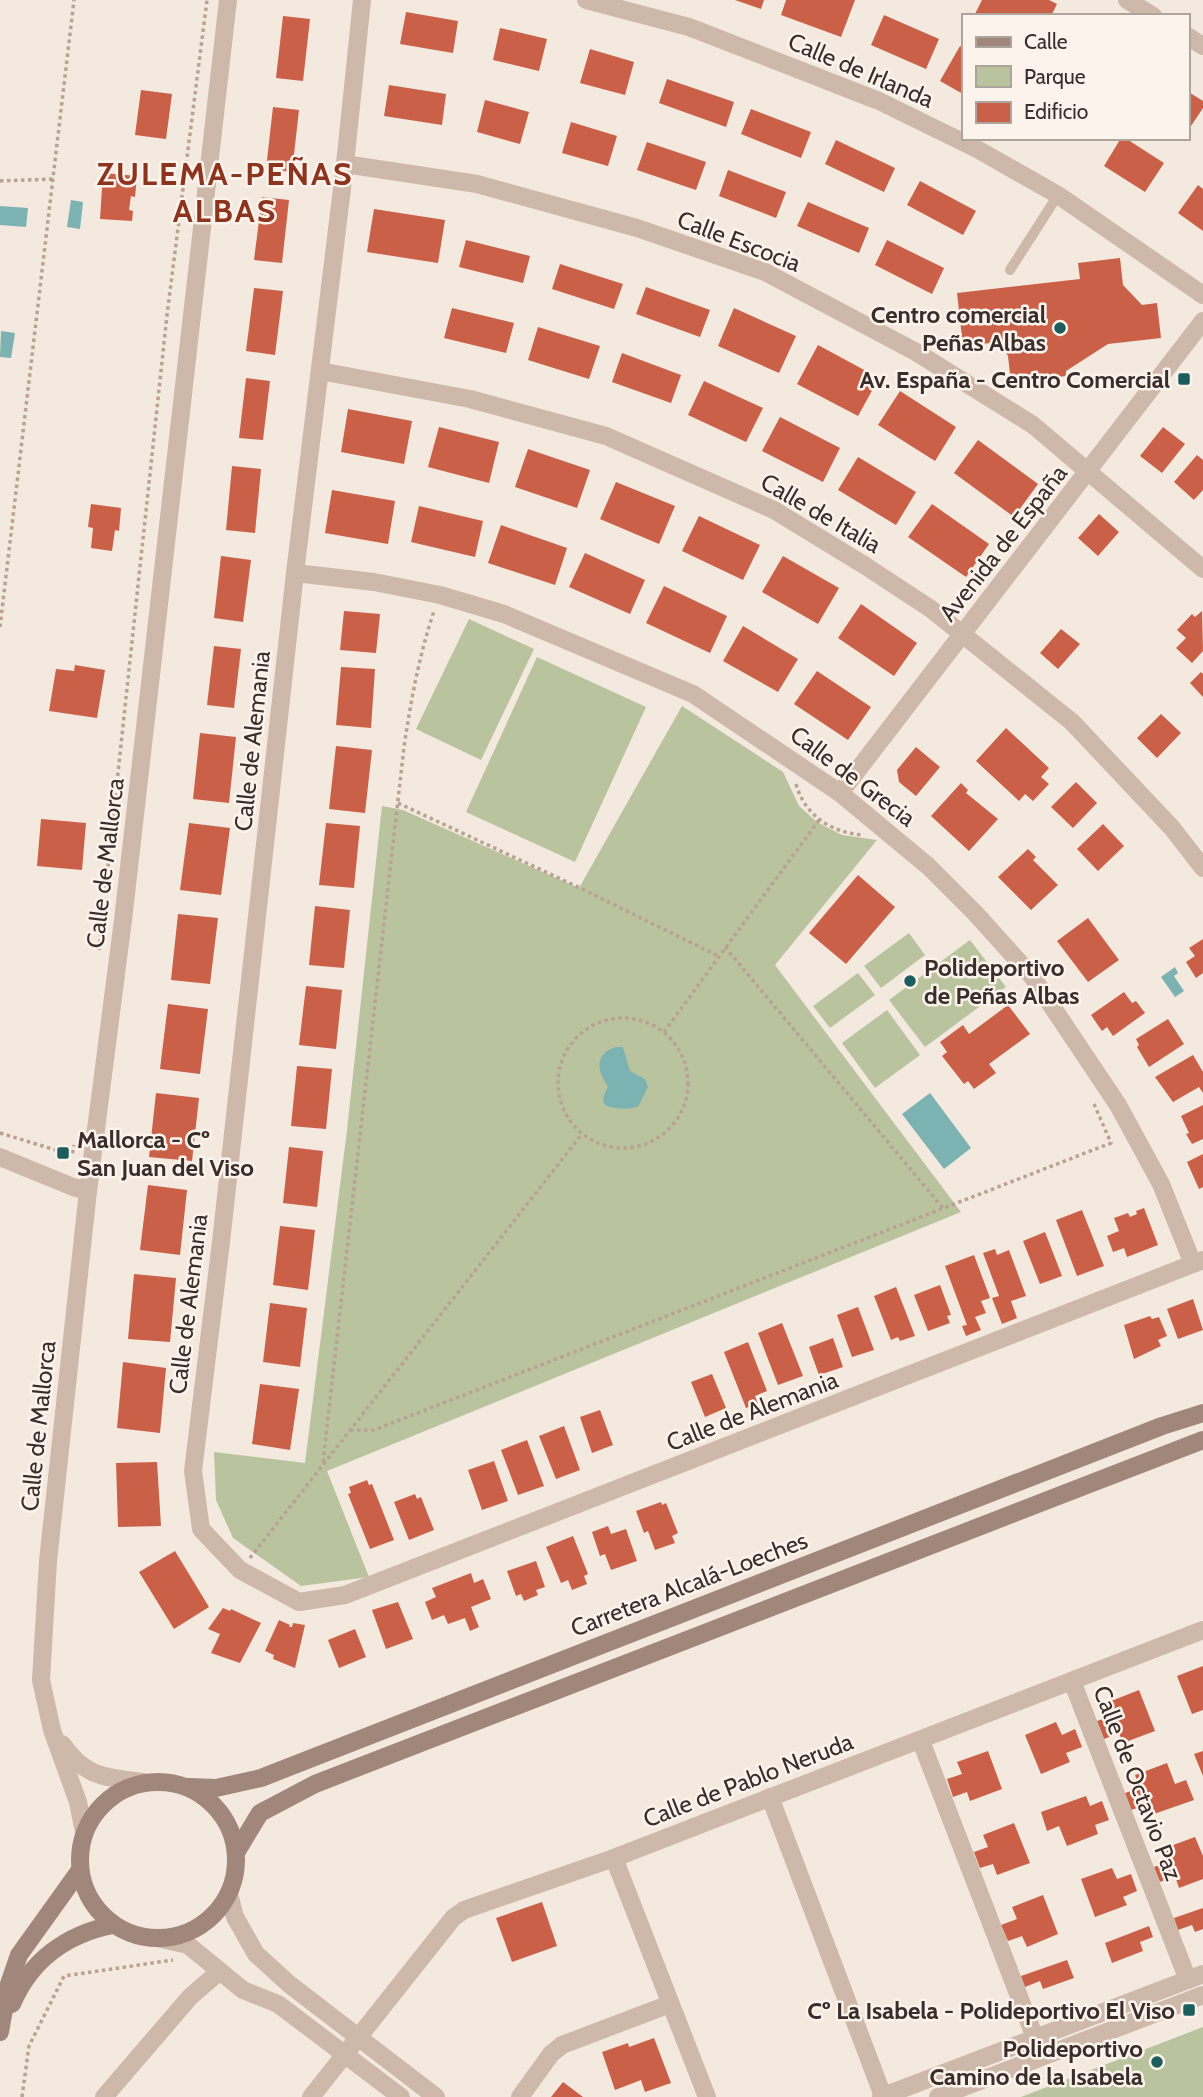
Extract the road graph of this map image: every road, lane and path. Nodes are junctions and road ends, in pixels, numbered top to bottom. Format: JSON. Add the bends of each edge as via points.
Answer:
{"nodes":[{"id":1,"x":74,"y":0,"type":"edge"},
{"id":2,"x":207,"y":0,"type":"edge"},
{"id":3,"x":228,"y":0,"type":"edge"},
{"id":4,"x":362,"y":0,"type":"edge"},
{"id":5,"x":586,"y":0,"type":"edge"},
{"id":6,"x":1127,"y":0,"type":"edge"},
{"id":7,"x":1150,"y":14,"type":"edge"},
{"id":8,"x":345,"y":164,"type":"junction"},
{"id":9,"x":53,"y":179,"type":"junction"},
{"id":10,"x":0,"y":181,"type":"edge"},
{"id":11,"x":1058,"y":195,"type":"junction"},
{"id":12,"x":1010,"y":270,"type":"dead end"},
{"id":13,"x":1203,"y":295,"type":"edge"},
{"id":14,"x":1203,"y":321,"type":"edge"},
{"id":15,"x":320,"y":371,"type":"junction"},
{"id":16,"x":1090,"y":471,"type":"junction"},
{"id":17,"x":1203,"y":569,"type":"edge"},
{"id":18,"x":295,"y":573,"type":"junction"},
{"id":19,"x":440,"y":595,"type":"junction"},
{"id":20,"x":0,"y":627,"type":"edge"},
{"id":21,"x":963,"y":634,"type":"junction"},
{"id":22,"x":795,"y":782,"type":"dead end"},
{"id":23,"x":840,"y":793,"type":"junction"},
{"id":24,"x":398,"y":803,"type":"junction"},
{"id":25,"x":819,"y":820,"type":"junction"},
{"id":26,"x":867,"y":835,"type":"dead end"},
{"id":27,"x":1203,"y":868,"type":"edge"},
{"id":28,"x":725,"y":947,"type":"junction"},
{"id":29,"x":99,"y":951,"type":"dead end"},
{"id":30,"x":718,"y":956,"type":"junction"},
{"id":31,"x":664,"y":1032,"type":"junction"},
{"id":32,"x":1092,"y":1102,"type":"dead end"},
{"id":33,"x":0,"y":1133,"type":"edge"},
{"id":34,"x":582,"y":1134,"type":"junction"},
{"id":35,"x":76,"y":1138,"type":"dead end"},
{"id":36,"x":0,"y":1157,"type":"edge"},
{"id":37,"x":88,"y":1191,"type":"junction"},
{"id":38,"x":943,"y":1208,"type":"junction"},
{"id":39,"x":1198,"y":1262,"type":"edge"},
{"id":40,"x":1203,"y":1413,"type":"edge"},
{"id":41,"x":350,"y":1430,"type":"junction"},
{"id":42,"x":1203,"y":1440,"type":"edge"},
{"id":43,"x":323,"y":1462,"type":"junction"},
{"id":44,"x":240,"y":1570,"type":"junction"},
{"id":45,"x":1203,"y":1630,"type":"edge"},
{"id":46,"x":1072,"y":1681,"type":"junction"},
{"id":47,"x":52,"y":1730,"type":"junction"},
{"id":48,"x":921,"y":1741,"type":"junction"},
{"id":49,"x":143,"y":1782,"type":"junction"},
{"id":50,"x":189,"y":1787,"type":"junction"},
{"id":51,"x":770,"y":1797,"type":"junction"},
{"id":52,"x":84,"y":1832,"type":"junction"},
{"id":53,"x":237,"y":1851,"type":"junction"},
{"id":54,"x":614,"y":1858,"type":"junction"},
{"id":55,"x":80,"y":1870,"type":"junction"},
{"id":56,"x":229,"y":1894,"type":"junction"},
{"id":57,"x":113,"y":1924,"type":"junction"},
{"id":58,"x":157,"y":1938,"type":"junction"},
{"id":59,"x":182,"y":1959,"type":"dead end"},
{"id":60,"x":220,"y":1971,"type":"junction"},
{"id":61,"x":1195,"y":1977,"type":"edge"},
{"id":62,"x":1203,"y":1995,"type":"edge"},
{"id":63,"x":670,"y":2004,"type":"junction"},
{"id":64,"x":0,"y":2032,"type":"edge"},
{"id":65,"x":359,"y":2038,"type":"junction"},
{"id":66,"x":1035,"y":2038,"type":"junction"},
{"id":67,"x":346,"y":2055,"type":"junction"},
{"id":68,"x":22,"y":2097,"type":"edge"},
{"id":69,"x":104,"y":2097,"type":"edge"},
{"id":70,"x":311,"y":2097,"type":"edge"},
{"id":71,"x":401,"y":2097,"type":"edge"},
{"id":72,"x":436,"y":2097,"type":"edge"},
{"id":73,"x":520,"y":2097,"type":"edge"},
{"id":74,"x":706,"y":2097,"type":"edge"},
{"id":75,"x":882,"y":2097,"type":"edge"},
{"id":76,"x":938,"y":2097,"type":"edge"}],
"edges":[{"from":1,"to":9,"type":"path"},
{"from":2,"to":29,"type":"path","via":[[167,315]]},
{"from":3,"to":37,"type":"street","name":"Calle de Mallorca"},
{"from":4,"to":8,"type":"street","name":"Calle de Alemania"},
{"from":5,"to":11,"type":"street","name":"Calle de Irlanda","via":[[690,27],[879,101]]},
{"from":6,"to":7,"type":"street"},
{"from":8,"to":15,"type":"street","name":"Calle de Alemania"},
{"from":8,"to":16,"type":"street","name":"Calle Escocia","via":[[477,184],[637,228],[765,272],[916,352],[1034,425]]},
{"from":9,"to":10,"type":"path"},
{"from":9,"to":20,"type":"path"},
{"from":11,"to":12,"type":"lane"},
{"from":11,"to":13,"type":"street","name":"Calle de Irlanda"},
{"from":14,"to":16,"type":"street","name":"Avenida de España"},
{"from":15,"to":18,"type":"street","name":"Calle de Alemania"},
{"from":15,"to":21,"type":"street","name":"Calle de Italia","via":[[470,399],[606,436],[774,510]]},
{"from":16,"to":17,"type":"street","name":"Calle Escocia"},
{"from":16,"to":21,"type":"street","name":"Avenida de España"},
{"from":18,"to":19,"type":"street","name":"Calle de Grecia"},
{"from":18,"to":44,"type":"street","name":"Calle de Alemania","via":[[193,1472],[201,1529]]},
{"from":19,"to":23,"type":"street","name":"Calle de Grecia","via":[[504,614],[693,694]]},
{"from":19,"to":24,"type":"path","via":[[411,694]]},
{"from":21,"to":23,"type":"street","name":"Avenida de España"},
{"from":21,"to":27,"type":"street","name":"Calle de Italia","via":[[1072,722],[1172,828]]},
{"from":22,"to":25,"type":"path","via":[[800,798]]},
{"from":23,"to":39,"type":"street","name":"Calle de Grecia","via":[[929,866],[1031,975],[1118,1105]]},
{"from":24,"to":30,"type":"path"},
{"from":24,"to":43,"type":"path"},
{"from":25,"to":26,"type":"path","via":[[842,832]]},
{"from":25,"to":28,"type":"path"},
{"from":28,"to":30,"type":"path"},
{"from":28,"to":38,"type":"path"},
{"from":30,"to":31,"type":"path"},
{"from":31,"to":34,"type":"path","via":[[688,1072],[688,1092],[669,1129],[638,1147],[623,1149]]},
{"from":31,"to":34,"type":"path","via":[[649,1023],[612,1018],[579,1034],[565,1052],[557,1084],[565,1114]]},
{"from":32,"to":38,"type":"path","via":[[1111,1143]]},
{"from":33,"to":35,"type":"path","via":[[72,1155]]},
{"from":34,"to":41,"type":"path"},
{"from":36,"to":37,"type":"street"},
{"from":37,"to":47,"type":"street","name":"Calle de Mallorca","via":[[47,1574],[41,1680]]},
{"from":38,"to":41,"type":"path","via":[[374,1430]]},
{"from":39,"to":44,"type":"street","name":"Calle de Alemania","via":[[345,1595],[299,1602]]},
{"from":40,"to":50,"type":"main road","name":"Carretera Alcalá-Loeches","via":[[261,1778],[216,1788]]},
{"from":41,"to":43,"type":"path"},
{"from":42,"to":53,"type":"main road","name":"Carretera Alcalá-Loeches","via":[[315,1784],[260,1813]]},
{"from":43,"to":44,"type":"path"},
{"from":45,"to":46,"type":"street","name":"Calle de Pablo Neruda"},
{"from":46,"to":48,"type":"street","name":"Calle de Pablo Neruda"},
{"from":46,"to":61,"type":"street","name":"Calle de Octavio Paz"},
{"from":47,"to":49,"type":"street","name":"Calle de Mallorca","via":[[73,1760],[97,1776]]},
{"from":47,"to":52,"type":"street","name":"Calle de Mallorca"},
{"from":48,"to":51,"type":"street","name":"Calle de Pablo Neruda"},
{"from":48,"to":66,"type":"street"},
{"from":49,"to":50,"type":"main road"},
{"from":49,"to":52,"type":"main road","via":[[118,1792],[97,1809]]},
{"from":50,"to":53,"type":"main road","via":[[221,1812]]},
{"from":51,"to":54,"type":"street","name":"Calle de Pablo Neruda"},
{"from":51,"to":75,"type":"street"},
{"from":52,"to":55,"type":"main road"},
{"from":53,"to":56,"type":"main road"},
{"from":54,"to":63,"type":"street"},
{"from":54,"to":65,"type":"street","name":"Calle de Pablo Neruda","via":[[464,1910]]},
{"from":55,"to":57,"type":"main road","via":[[97,1910]]},
{"from":55,"to":64,"type":"main road","via":[[19,1955]]},
{"from":56,"to":58,"type":"main road","via":[[200,1927],[179,1936]]},
{"from":56,"to":65,"type":"street","via":[[235,1917],[256,1954]]},
{"from":57,"to":58,"type":"main road","via":[[134,1935]]},
{"from":57,"to":64,"type":"main road","via":[[59,1944],[18,1989]]},
{"from":58,"to":60,"type":"street","via":[[188,1945]]},
{"from":59,"to":68,"type":"path","via":[[64,1976],[29,2046]]},
{"from":60,"to":67,"type":"street","via":[[243,1990],[278,2004]]},
{"from":60,"to":69,"type":"street","via":[[190,1997]]},
{"from":61,"to":66,"type":"street"},
{"from":62,"to":76,"type":"street"},
{"from":63,"to":73,"type":"street","via":[[562,2045]]},
{"from":63,"to":74,"type":"street"},
{"from":65,"to":67,"type":"street","name":"Calle de Pablo Neruda"},
{"from":65,"to":72,"type":"street"},
{"from":66,"to":75,"type":"street"},
{"from":67,"to":70,"type":"street","name":"Calle de Pablo Neruda"},
{"from":67,"to":71,"type":"street"}]}
